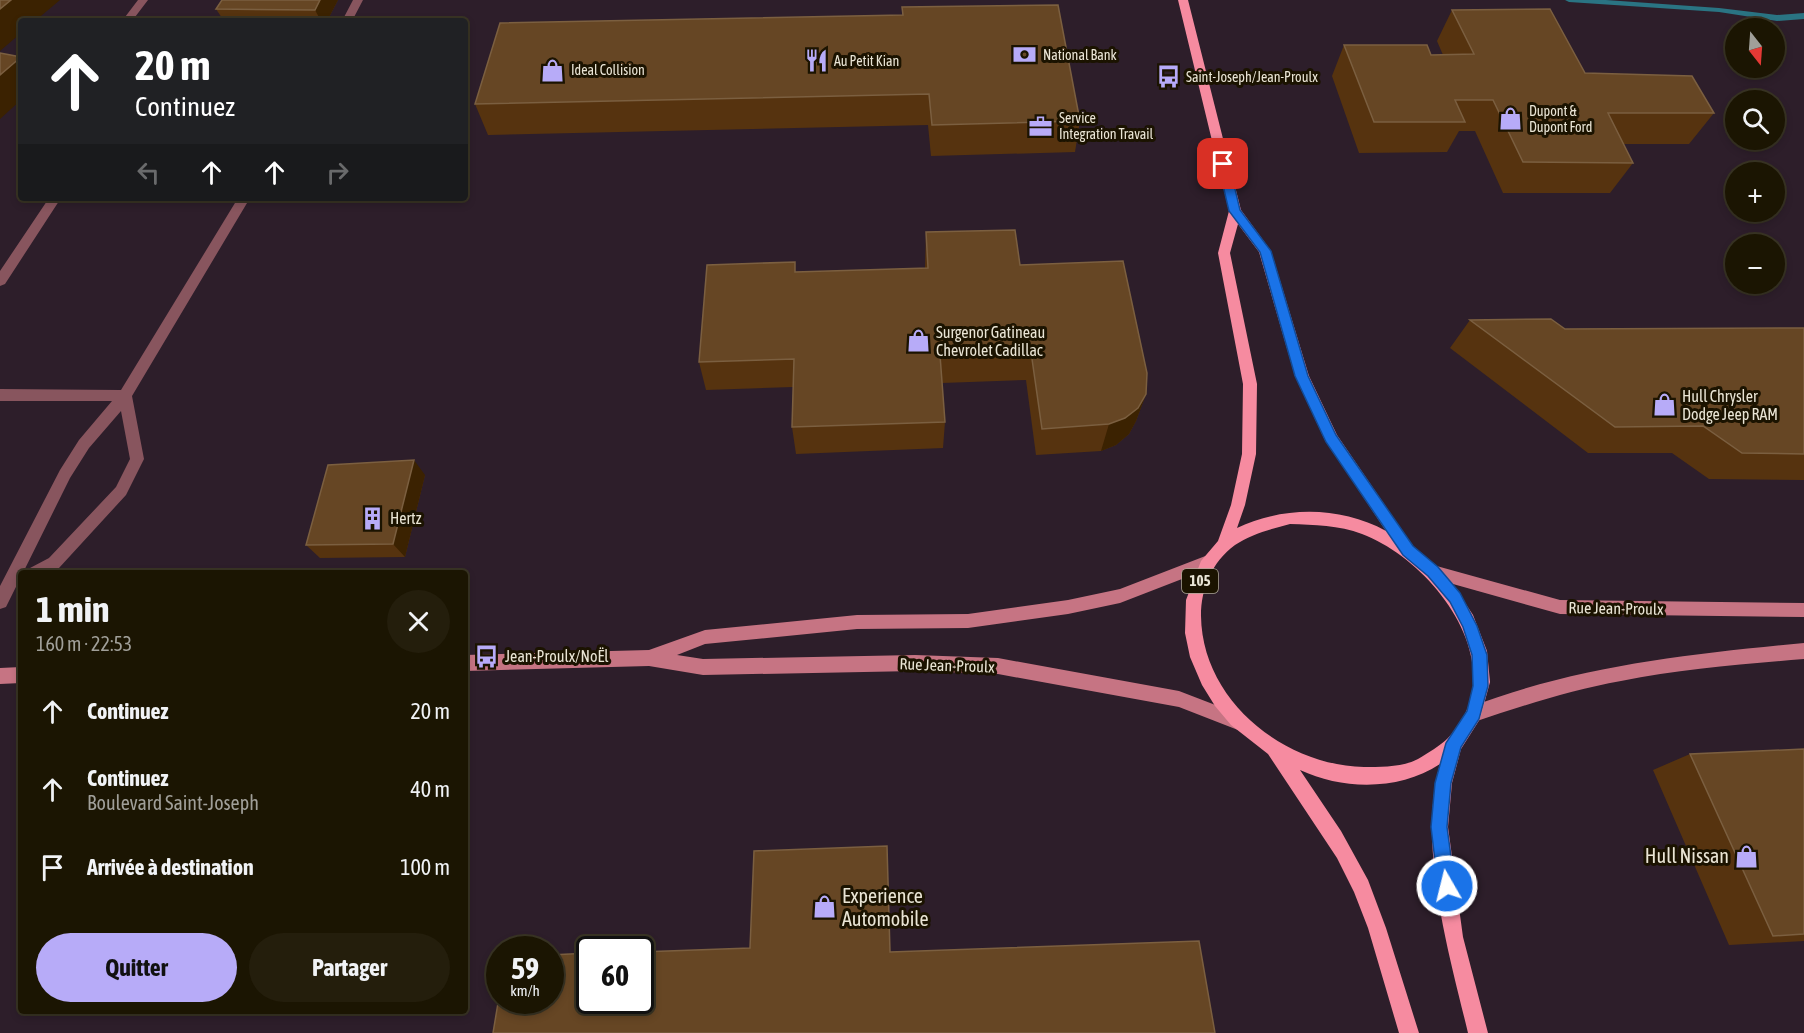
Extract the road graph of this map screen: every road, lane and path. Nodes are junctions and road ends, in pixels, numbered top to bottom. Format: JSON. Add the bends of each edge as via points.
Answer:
{"nodes":[{"id":1,"x":143,"y":0,"type":"edge"},
{"id":2,"x":357,"y":0,"type":"edge"},
{"id":3,"x":1183,"y":0,"type":"edge"},
{"id":4,"x":130,"y":18,"type":"edge"},
{"id":5,"x":348,"y":18,"type":"edge"},
{"id":6,"x":53,"y":201,"type":"edge"},
{"id":7,"x":242,"y":201,"type":"edge"},
{"id":8,"x":1234,"y":211,"type":"junction"},
{"id":9,"x":0,"y":281,"type":"edge"},
{"id":10,"x":0,"y":395,"type":"edge"},
{"id":11,"x":125,"y":396,"type":"junction"},
{"id":12,"x":1224,"y":545,"type":"junction"},
{"id":13,"x":1408,"y":551,"type":"junction"},
{"id":14,"x":1208,"y":562,"type":"junction"},
{"id":15,"x":19,"y":570,"type":"edge"},
{"id":16,"x":41,"y":570,"type":"edge"},
{"id":17,"x":18,"y":572,"type":"edge"},
{"id":18,"x":1433,"y":572,"type":"junction"},
{"id":19,"x":9,"y":590,"type":"edge"},
{"id":20,"x":1804,"y":610,"type":"edge"},
{"id":21,"x":1804,"y":651,"type":"edge"},
{"id":22,"x":649,"y":658,"type":"junction"},
{"id":23,"x":468,"y":663,"type":"edge"},
{"id":24,"x":18,"y":675,"type":"edge"},
{"id":25,"x":0,"y":676,"type":"edge"},
{"id":26,"x":1474,"y":714,"type":"junction"},
{"id":27,"x":1238,"y":722,"type":"junction"},
{"id":28,"x":1454,"y":743,"type":"junction"},
{"id":29,"x":1274,"y":750,"type":"junction"},
{"id":30,"x":1408,"y":1033,"type":"edge"},
{"id":31,"x":1478,"y":1033,"type":"edge"}],
"edges":[{"from":1,"to":4,"type":"lane"},
{"from":2,"to":5,"type":"lane"},
{"from":3,"to":8,"type":"main road","number":"105"},
{"from":6,"to":9,"type":"lane"},
{"from":7,"to":11,"type":"lane"},
{"from":8,"to":12,"type":"main road","number":"105","via":[[1224,253],[1250,384],[1249,454]]},
{"from":8,"to":13,"type":"main road","number":"105","via":[[1265,251],[1302,376],[1331,438]]},
{"from":10,"to":11,"type":"lane"},
{"from":11,"to":15,"type":"lane","via":[[84,444]]},
{"from":11,"to":16,"type":"lane","via":[[137,459],[121,491],[54,563]]},
{"from":12,"to":13,"type":"main road","number":"105","via":[[1254,527],[1290,518],[1329,519],[1370,530]]},
{"from":12,"to":14,"type":"main road","number":"105"},
{"from":13,"to":18,"type":"main road","number":"105"},
{"from":14,"to":22,"type":"street","name":"Rue Jean-Proulx","via":[[1120,596],[1068,607],[968,621],[857,622],[705,636]]},
{"from":14,"to":27,"type":"main road","number":"105","via":[[1194,593],[1191,625],[1198,658],[1209,683]]},
{"from":17,"to":19,"type":"lane"},
{"from":18,"to":20,"type":"street","name":"Rue Jean-Proulx","via":[[1560,607]]},
{"from":18,"to":26,"type":"main road","number":"105","via":[[1455,598],[1479,655],[1481,686]]},
{"from":21,"to":26,"type":"street","via":[[1642,669],[1519,698]]},
{"from":22,"to":23,"type":"street","name":"Rue Jean-Proulx"},
{"from":22,"to":27,"type":"street","name":"Rue Jean-Proulx","via":[[703,667],[915,663],[998,666],[1179,699]]},
{"from":24,"to":25,"type":"street"},
{"from":26,"to":28,"type":"main road","number":"105"},
{"from":27,"to":29,"type":"main road","number":"105"},
{"from":28,"to":29,"type":"main road","number":"105","via":[[1419,768],[1373,778],[1322,771]]},
{"from":28,"to":31,"type":"main road","number":"105","via":[[1443,783],[1439,827],[1454,937]]},
{"from":29,"to":30,"type":"main road","number":"105","via":[[1319,810],[1352,868],[1379,934]]}]}
